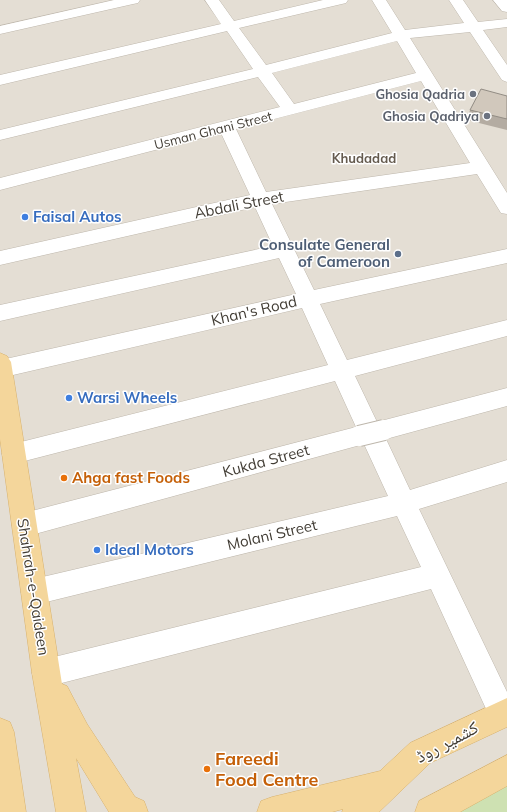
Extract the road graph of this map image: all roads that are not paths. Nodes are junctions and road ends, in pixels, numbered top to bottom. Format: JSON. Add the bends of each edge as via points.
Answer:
{"nodes":[{"id":1,"x":133,"y":0,"type":"edge"},
{"id":2,"x":212,"y":0,"type":"edge"},
{"id":3,"x":341,"y":0,"type":"edge"},
{"id":4,"x":379,"y":0,"type":"edge"},
{"id":5,"x":456,"y":0,"type":"edge"},
{"id":6,"x":500,"y":0,"type":"edge"},
{"id":7,"x":507,"y":8,"type":"edge"},
{"id":8,"x":507,"y":23,"type":"edge"},
{"id":9,"x":230,"y":26,"type":"junction"},
{"id":10,"x":474,"y":27,"type":"junction"},
{"id":11,"x":0,"y":30,"type":"edge"},
{"id":12,"x":401,"y":35,"type":"junction"},
{"id":13,"x":262,"y":71,"type":"junction"},
{"id":14,"x":425,"y":75,"type":"junction"},
{"id":15,"x":507,"y":77,"type":"edge"},
{"id":16,"x":0,"y":80,"type":"edge"},
{"id":17,"x":290,"y":110,"type":"junction"},
{"id":18,"x":227,"y":127,"type":"junction"},
{"id":19,"x":0,"y":135,"type":"edge"},
{"id":20,"x":482,"y":167,"type":"junction"},
{"id":21,"x":0,"y":184,"type":"edge"},
{"id":22,"x":261,"y":199,"type":"junction"},
{"id":23,"x":507,"y":208,"type":"edge"},
{"id":24,"x":285,"y":250,"type":"junction"},
{"id":25,"x":507,"y":256,"type":"edge"},
{"id":26,"x":0,"y":258,"type":"edge"},
{"id":27,"x":308,"y":299,"type":"junction"},
{"id":28,"x":0,"y":313,"type":"edge"},
{"id":29,"x":507,"y":328,"type":"edge"},
{"id":30,"x":1,"y":365,"type":"edge"},
{"id":31,"x":342,"y":370,"type":"junction"},
{"id":32,"x":507,"y":397,"type":"edge"},
{"id":33,"x":14,"y":454,"type":"junction"},
{"id":34,"x":507,"y":471,"type":"edge"},
{"id":35,"x":404,"y":503,"type":"junction"},
{"id":36,"x":24,"y":525,"type":"junction"},
{"id":37,"x":438,"y":575,"type":"junction"},
{"id":38,"x":34,"y":592,"type":"junction"},
{"id":39,"x":46,"y":673,"type":"junction"},
{"id":40,"x":506,"y":711,"type":"edge"},
{"id":41,"x":0,"y":732,"type":"edge"},
{"id":42,"x":507,"y":770,"type":"edge"},
{"id":43,"x":387,"y":784,"type":"junction"},
{"id":44,"x":11,"y":812,"type":"edge"},
{"id":45,"x":71,"y":812,"type":"edge"},
{"id":46,"x":133,"y":812,"type":"edge"},
{"id":47,"x":272,"y":812,"type":"edge"},
{"id":48,"x":357,"y":812,"type":"edge"},
{"id":49,"x":430,"y":812,"type":"edge"}],
"edges":[{"from":1,"to":11,"type":"street"},
{"from":2,"to":9,"type":"street"},
{"from":3,"to":9,"type":"street"},
{"from":4,"to":12,"type":"street"},
{"from":5,"to":10,"type":"street"},
{"from":6,"to":7,"type":"street"},
{"from":8,"to":10,"type":"street"},
{"from":9,"to":13,"type":"street"},
{"from":9,"to":16,"type":"street"},
{"from":10,"to":12,"type":"street"},
{"from":10,"to":15,"type":"street"},
{"from":12,"to":13,"type":"street"},
{"from":12,"to":14,"type":"street"},
{"from":13,"to":17,"type":"street"},
{"from":13,"to":19,"type":"street"},
{"from":14,"to":17,"type":"street","name":"Usman Ghani Street"},
{"from":14,"to":20,"type":"street"},
{"from":17,"to":18,"type":"street","name":"Usman Ghani Street"},
{"from":18,"to":21,"type":"street","name":"Usman Ghani Street"},
{"from":18,"to":22,"type":"street"},
{"from":20,"to":22,"type":"street","name":"Abdali Street"},
{"from":20,"to":23,"type":"street"},
{"from":22,"to":24,"type":"street"},
{"from":22,"to":26,"type":"street","name":"Abdali Street"},
{"from":24,"to":27,"type":"street"},
{"from":24,"to":28,"type":"street"},
{"from":25,"to":27,"type":"street","name":"Khan's Road"},
{"from":27,"to":30,"type":"street","name":"Khan's Road"},
{"from":27,"to":31,"type":"street"},
{"from":29,"to":31,"type":"street"},
{"from":30,"to":33,"type":"main road","name":"Shahrah-e-Qaideen"},
{"from":31,"to":33,"type":"street"},
{"from":31,"to":35,"type":"street"},
{"from":32,"to":36,"type":"street","name":"Kukda Street","bridge":true},
{"from":33,"to":36,"type":"main road","name":"Shahrah-e-Qaideen"},
{"from":34,"to":35,"type":"street","name":"Molani Street"},
{"from":35,"to":37,"type":"street"},
{"from":35,"to":38,"type":"street","name":"Molani Street"},
{"from":36,"to":38,"type":"main road","name":"Shahrah-e-Qaideen"},
{"from":37,"to":39,"type":"street"},
{"from":37,"to":40,"type":"street"},
{"from":38,"to":39,"type":"main road","name":"Shahrah-e-Qaideen"},
{"from":39,"to":45,"type":"main road","name":"Shahrah-e-Qaideen"},
{"from":39,"to":46,"type":"main road","via":[[76,734],[124,808]]},
{"from":40,"to":43,"type":"main road","name":"کشمیر روڈ","via":[[420,753]]},
{"from":41,"to":44,"type":"main road"},
{"from":42,"to":49,"type":"main road"},
{"from":43,"to":47,"type":"main road"},
{"from":43,"to":48,"type":"main road","name":"کشمیر روڈ"}]}
